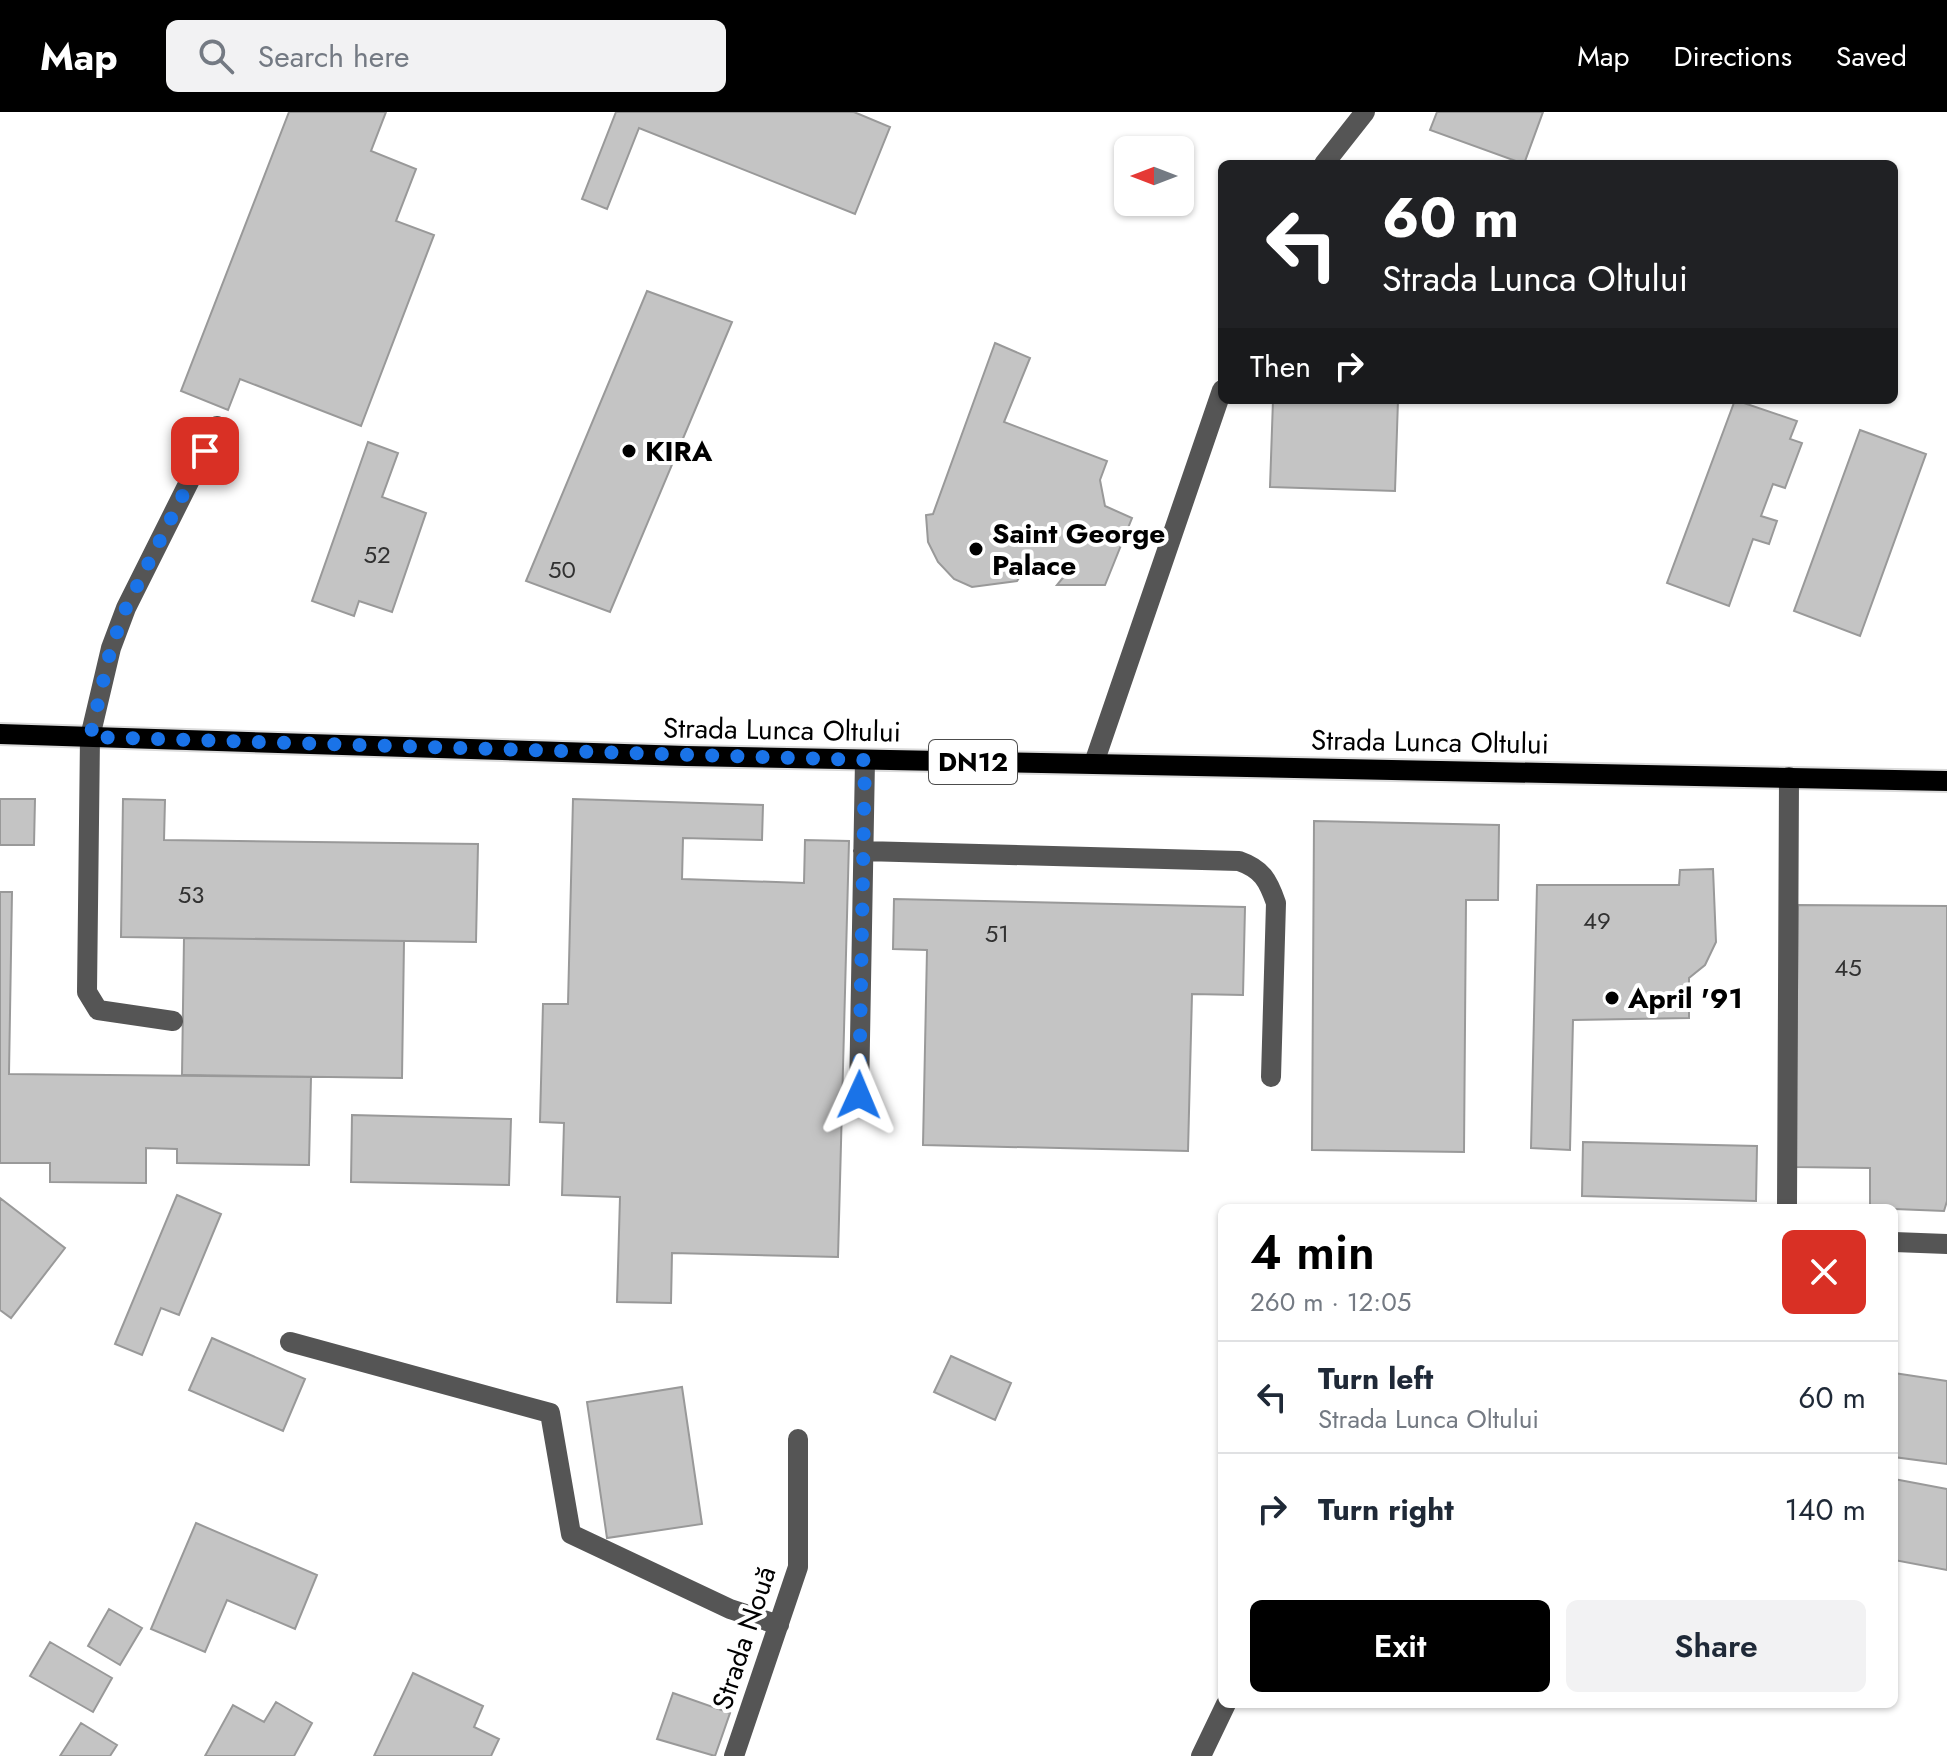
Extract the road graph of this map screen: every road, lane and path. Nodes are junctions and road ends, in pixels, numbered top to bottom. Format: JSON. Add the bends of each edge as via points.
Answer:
{"nodes":[{"id":1,"x":1365,"y":112,"type":"edge"},
{"id":2,"x":1327,"y":160,"type":"edge"},
{"id":3,"x":1218,"y":402,"type":"edge"},
{"id":4,"x":217,"y":426,"type":"dead end"},
{"id":5,"x":0,"y":734,"type":"edge"},
{"id":6,"x":90,"y":737,"type":"junction"},
{"id":7,"x":865,"y":760,"type":"junction"},
{"id":8,"x":1094,"y":763,"type":"junction"},
{"id":9,"x":1789,"y":777,"type":"junction"},
{"id":10,"x":1947,"y":781,"type":"edge"},
{"id":11,"x":863,"y":851,"type":"junction"},
{"id":12,"x":173,"y":1021,"type":"dead end"},
{"id":13,"x":1271,"y":1077,"type":"dead end"},
{"id":14,"x":859,"y":1095,"type":"dead end"},
{"id":15,"x":1787,"y":1204,"type":"edge"},
{"id":16,"x":1898,"y":1242,"type":"edge"},
{"id":17,"x":1947,"y":1244,"type":"edge"},
{"id":18,"x":290,"y":1342,"type":"dead end"},
{"id":19,"x":798,"y":1439,"type":"dead end"},
{"id":20,"x":779,"y":1625,"type":"junction"},
{"id":21,"x":1224,"y":1708,"type":"edge"},
{"id":22,"x":734,"y":1756,"type":"edge"},
{"id":23,"x":1201,"y":1756,"type":"edge"}],
"edges":[{"from":1,"to":2,"type":"street"},
{"from":3,"to":8,"type":"street"},
{"from":4,"to":6,"type":"street","via":[[126,608]]},
{"from":5,"to":6,"type":"main road","name":"Strada Lunca Oltului","number":"DN12"},
{"from":6,"to":7,"type":"main road","name":"Strada Lunca Oltului","number":"DN12"},
{"from":6,"to":12,"type":"street","via":[[87,992],[98,1010]]},
{"from":7,"to":8,"type":"main road","name":"Strada Lunca Oltului","number":"DN12"},
{"from":7,"to":11,"type":"street"},
{"from":8,"to":9,"type":"main road","name":"Strada Lunca Oltului","number":"DN12"},
{"from":9,"to":10,"type":"main road","name":"Strada Lunca Oltului","number":"DN12"},
{"from":9,"to":15,"type":"street"},
{"from":11,"to":13,"type":"street","via":[[1254,865],[1268,878],[1276,903]]},
{"from":11,"to":14,"type":"street"},
{"from":16,"to":17,"type":"street"},
{"from":18,"to":20,"type":"street","via":[[550,1413],[571,1534],[730,1609]]},
{"from":19,"to":20,"type":"street","name":"Strada Nouă","via":[[798,1567]]},
{"from":20,"to":22,"type":"street","name":"Strada Nouă"},
{"from":21,"to":23,"type":"street"}]}
